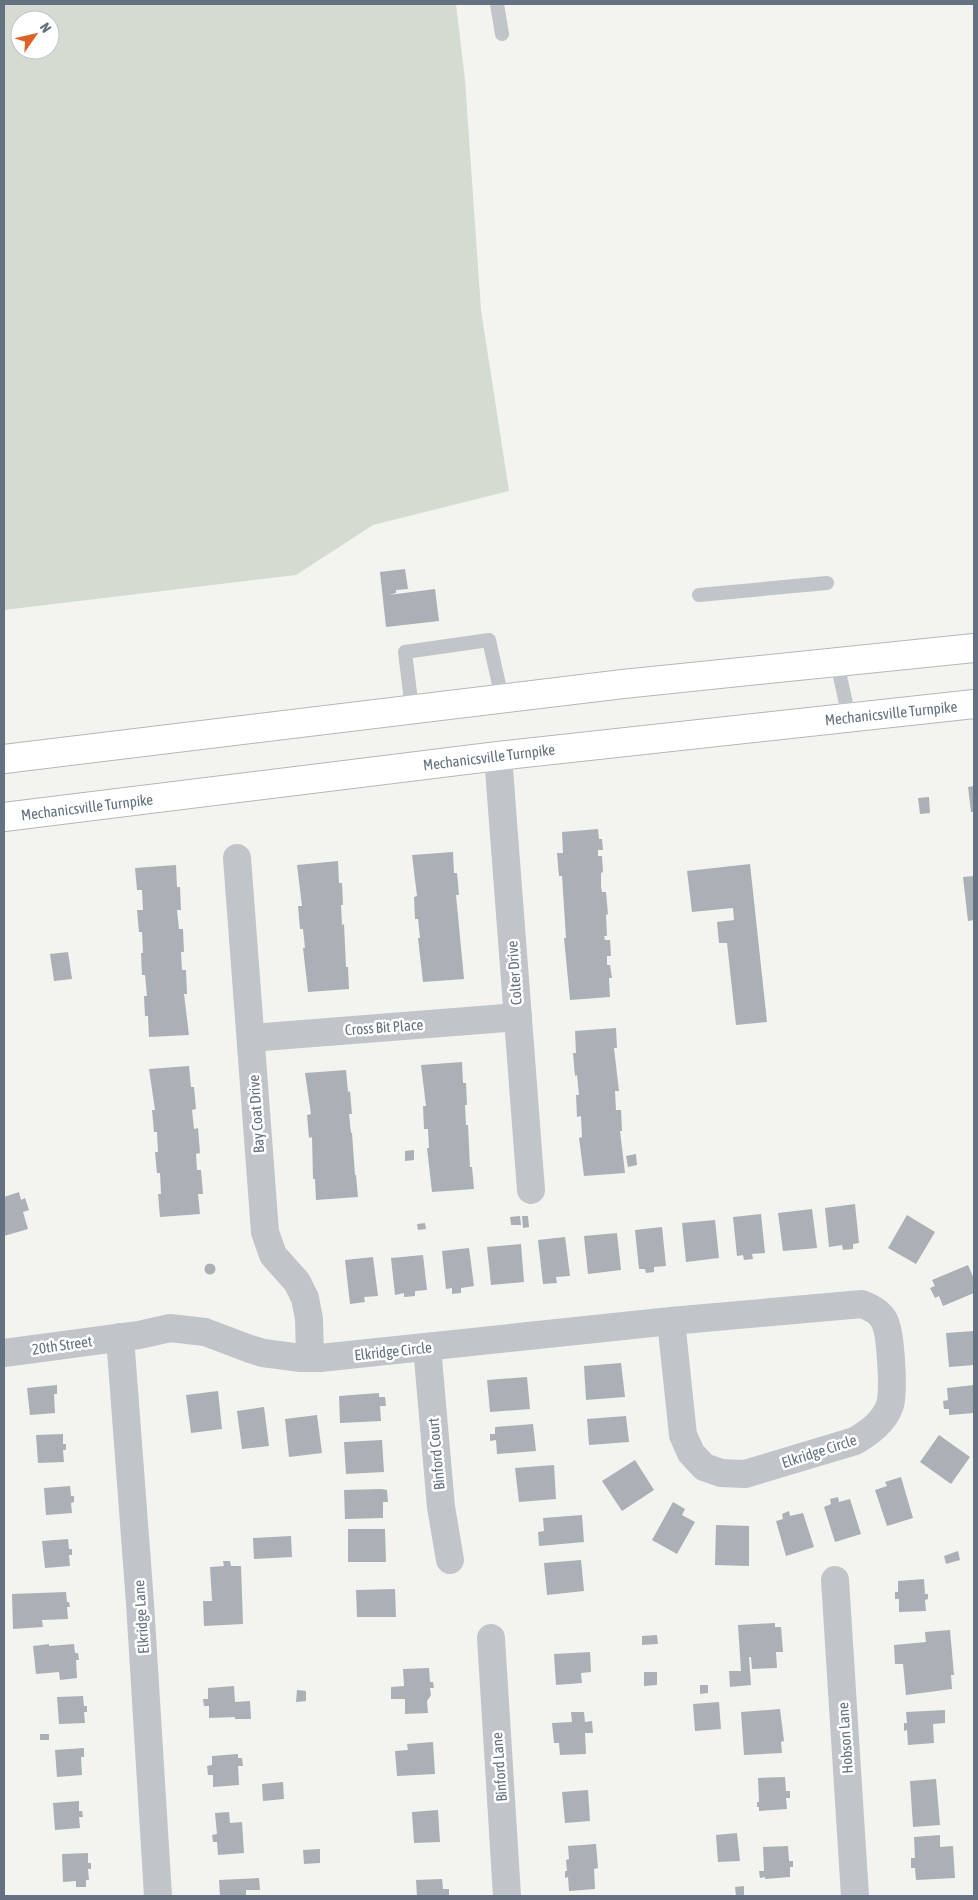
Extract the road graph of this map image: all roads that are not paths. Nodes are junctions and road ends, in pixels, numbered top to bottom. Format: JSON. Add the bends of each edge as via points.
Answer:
{"nodes":[{"id":1,"x":497,"y":4,"type":"edge"},
{"id":2,"x":502,"y":34,"type":"dead end"},
{"id":3,"x":827,"y":583,"type":"dead end"},
{"id":4,"x":699,"y":595,"type":"dead end"},
{"id":5,"x":974,"y":648,"type":"edge"},
{"id":6,"x":837,"y":663,"type":"junction"},
{"id":7,"x":502,"y":698,"type":"junction"},
{"id":8,"x":974,"y":704,"type":"edge"},
{"id":9,"x":412,"y":709,"type":"junction"},
{"id":10,"x":849,"y":717,"type":"junction"},
{"id":11,"x":498,"y":756,"type":"junction"},
{"id":12,"x":4,"y":759,"type":"edge"},
{"id":13,"x":4,"y":817,"type":"edge"},
{"id":14,"x":237,"y":858,"type":"dead end"},
{"id":15,"x":518,"y":1017,"type":"junction"},
{"id":16,"x":250,"y":1038,"type":"junction"},
{"id":17,"x":531,"y":1190,"type":"dead end"},
{"id":18,"x":671,"y":1321,"type":"junction"},
{"id":19,"x":120,"y":1338,"type":"junction"},
{"id":20,"x":427,"y":1347,"type":"junction"},
{"id":21,"x":4,"y":1353,"type":"edge"},
{"id":22,"x":310,"y":1358,"type":"junction"},
{"id":23,"x":450,"y":1560,"type":"dead end"},
{"id":24,"x":835,"y":1580,"type":"dead end"},
{"id":25,"x":491,"y":1638,"type":"dead end"},
{"id":26,"x":158,"y":1896,"type":"edge"},
{"id":27,"x":507,"y":1896,"type":"edge"},
{"id":28,"x":855,"y":1896,"type":"edge"}],
"edges":[{"from":1,"to":2,"type":"lane"},
{"from":3,"to":4,"type":"lane"},
{"from":5,"to":6,"type":"highway"},
{"from":6,"to":7,"type":"highway"},
{"from":6,"to":10,"type":"lane"},
{"from":7,"to":9,"type":"highway"},
{"from":7,"to":9,"type":"lane","via":[[489,640],[405,652]]},
{"from":8,"to":10,"type":"highway","name":"Mechanicsville Turnpike"},
{"from":9,"to":12,"type":"highway"},
{"from":10,"to":11,"type":"highway","name":"Mechanicsville Turnpike"},
{"from":11,"to":13,"type":"highway","name":"Mechanicsville Turnpike"},
{"from":11,"to":15,"type":"street","name":"Colter Drive"},
{"from":14,"to":16,"type":"street","name":"Bay Coat Drive"},
{"from":15,"to":16,"type":"street","name":"Cross Bit Place"},
{"from":15,"to":17,"type":"street","name":"Colter Drive"},
{"from":16,"to":22,"type":"street","name":"Bay Coat Drive","via":[[265,1232],[274,1255],[297,1282],[305,1298]]},
{"from":18,"to":18,"type":"street","name":"Elkridge Circle","via":[[862,1304],[874,1309],[884,1319],[888,1333],[890,1406],[882,1421],[856,1441],[745,1474],[721,1473],[704,1467],[691,1452],[683,1435]]},
{"from":18,"to":20,"type":"street","name":"Elkridge Circle"},
{"from":19,"to":21,"type":"street","name":"20th Street"},
{"from":19,"to":22,"type":"street","name":"Elkridge Circle","via":[[183,1328],[205,1332],[263,1353]]},
{"from":19,"to":26,"type":"street","name":"Elkridge Lane"},
{"from":20,"to":22,"type":"street","name":"Elkridge Circle"},
{"from":20,"to":23,"type":"street","name":"Binford Court","via":[[441,1507]]},
{"from":24,"to":28,"type":"street","name":"Hobson Lane"},
{"from":25,"to":27,"type":"street","name":"Binford Lane"}]}
